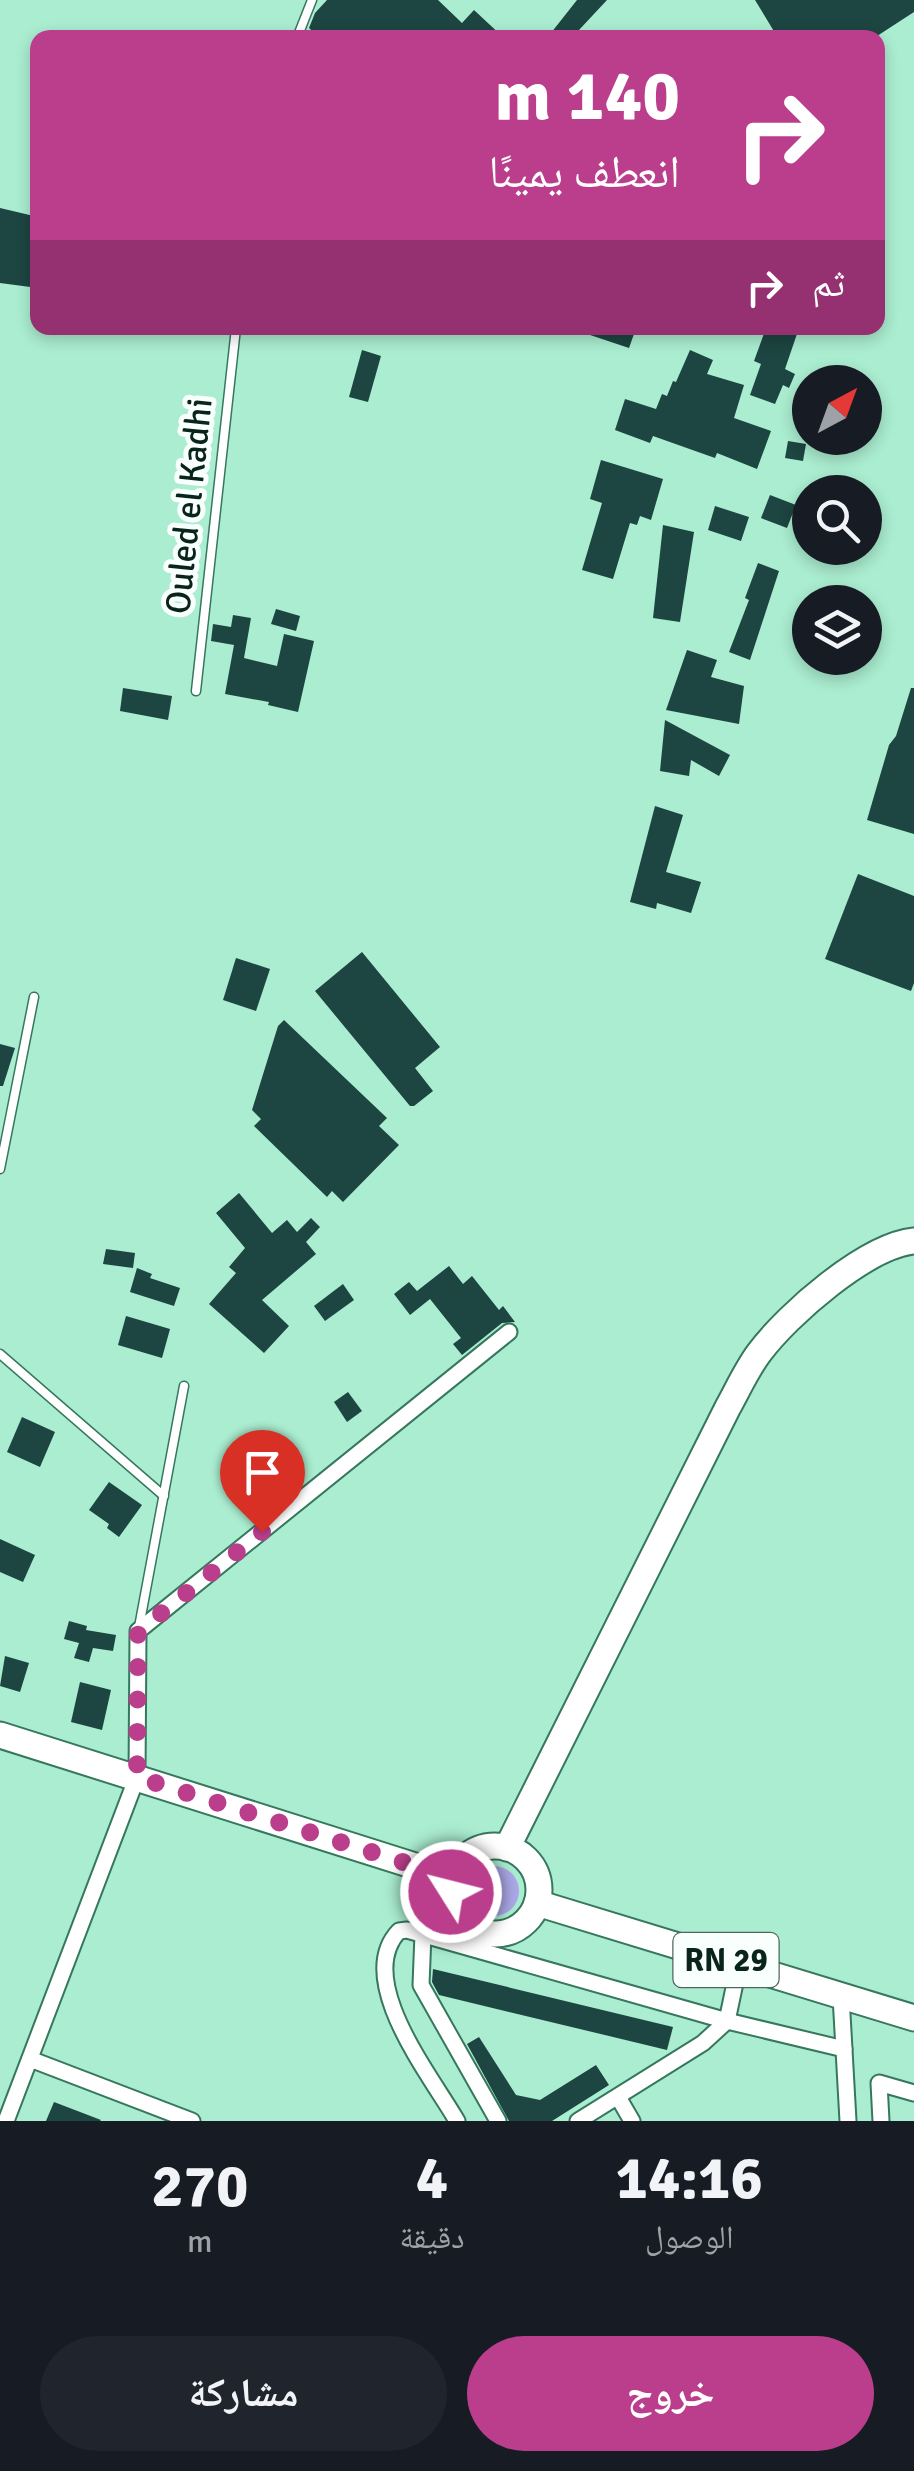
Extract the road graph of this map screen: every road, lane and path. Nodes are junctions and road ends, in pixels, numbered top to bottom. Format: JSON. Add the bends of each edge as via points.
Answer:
{"nodes":[{"id":1,"x":312,"y":0,"type":"edge"},
{"id":2,"x":301,"y":30,"type":"edge"},
{"id":3,"x":235,"y":335,"type":"edge"},
{"id":4,"x":196,"y":691,"type":"dead end"},
{"id":5,"x":34,"y":997,"type":"dead end"},
{"id":6,"x":0,"y":1170,"type":"edge"},
{"id":7,"x":914,"y":1241,"type":"edge"},
{"id":8,"x":509,"y":1332,"type":"dead end"},
{"id":9,"x":0,"y":1354,"type":"edge"},
{"id":10,"x":184,"y":1386,"type":"dead end"},
{"id":11,"x":164,"y":1496,"type":"junction"},
{"id":12,"x":138,"y":1632,"type":"junction"},
{"id":13,"x":0,"y":1735,"type":"edge"},
{"id":14,"x":137,"y":1777,"type":"junction"},
{"id":15,"x":508,"y":1848,"type":"junction"},
{"id":16,"x":453,"y":1878,"type":"junction"},
{"id":17,"x":537,"y":1903,"type":"junction"},
{"id":18,"x":423,"y":1934,"type":"junction"},
{"id":19,"x":738,"y":1964,"type":"junction"},
{"id":20,"x":841,"y":1996,"type":"junction"},
{"id":21,"x":914,"y":2018,"type":"edge"},
{"id":22,"x":727,"y":2021,"type":"junction"},
{"id":23,"x":844,"y":2050,"type":"junction"},
{"id":24,"x":30,"y":2059,"type":"junction"},
{"id":25,"x":914,"y":2093,"type":"edge"},
{"id":26,"x":618,"y":2098,"type":"junction"},
{"id":27,"x":6,"y":2121,"type":"edge"},
{"id":28,"x":192,"y":2121,"type":"edge"},
{"id":29,"x":457,"y":2121,"type":"edge"},
{"id":30,"x":498,"y":2121,"type":"edge"},
{"id":31,"x":578,"y":2121,"type":"edge"},
{"id":32,"x":632,"y":2121,"type":"edge"},
{"id":33,"x":848,"y":2121,"type":"edge"},
{"id":34,"x":881,"y":2121,"type":"edge"}],
"edges":[{"from":1,"to":2,"type":"lane"},
{"from":3,"to":4,"type":"lane","name":"Ouled el Kadhi"},
{"from":5,"to":6,"type":"lane"},
{"from":7,"to":15,"type":"main road","via":[[827,1285],[760,1352]]},
{"from":8,"to":12,"type":"street"},
{"from":9,"to":11,"type":"lane"},
{"from":10,"to":11,"type":"lane"},
{"from":11,"to":12,"type":"lane"},
{"from":12,"to":14,"type":"street"},
{"from":13,"to":14,"type":"main road"},
{"from":14,"to":16,"type":"main road"},
{"from":14,"to":24,"type":"street"},
{"from":15,"to":16,"type":"main road","via":[[474,1852]]},
{"from":15,"to":17,"type":"main road","via":[[530,1863]]},
{"from":16,"to":17,"type":"main road","via":[[454,1905],[483,1932],[510,1932]]},
{"from":17,"to":19,"type":"main road","number":"RN 29"},
{"from":18,"to":22,"type":"street"},
{"from":18,"to":29,"type":"street","via":[[399,1930],[383,1979],[388,2003]]},
{"from":18,"to":30,"type":"street","via":[[422,1985]]},
{"from":19,"to":20,"type":"main road","number":"RN 29"},
{"from":19,"to":22,"type":"street"},
{"from":20,"to":21,"type":"main road","number":"RN 29"},
{"from":20,"to":23,"type":"street"},
{"from":22,"to":23,"type":"street"},
{"from":22,"to":26,"type":"street"},
{"from":23,"to":33,"type":"street"},
{"from":24,"to":27,"type":"street"},
{"from":24,"to":28,"type":"street"},
{"from":25,"to":34,"type":"street","via":[[879,2084]]},
{"from":26,"to":31,"type":"street"},
{"from":26,"to":32,"type":"street"}]}
